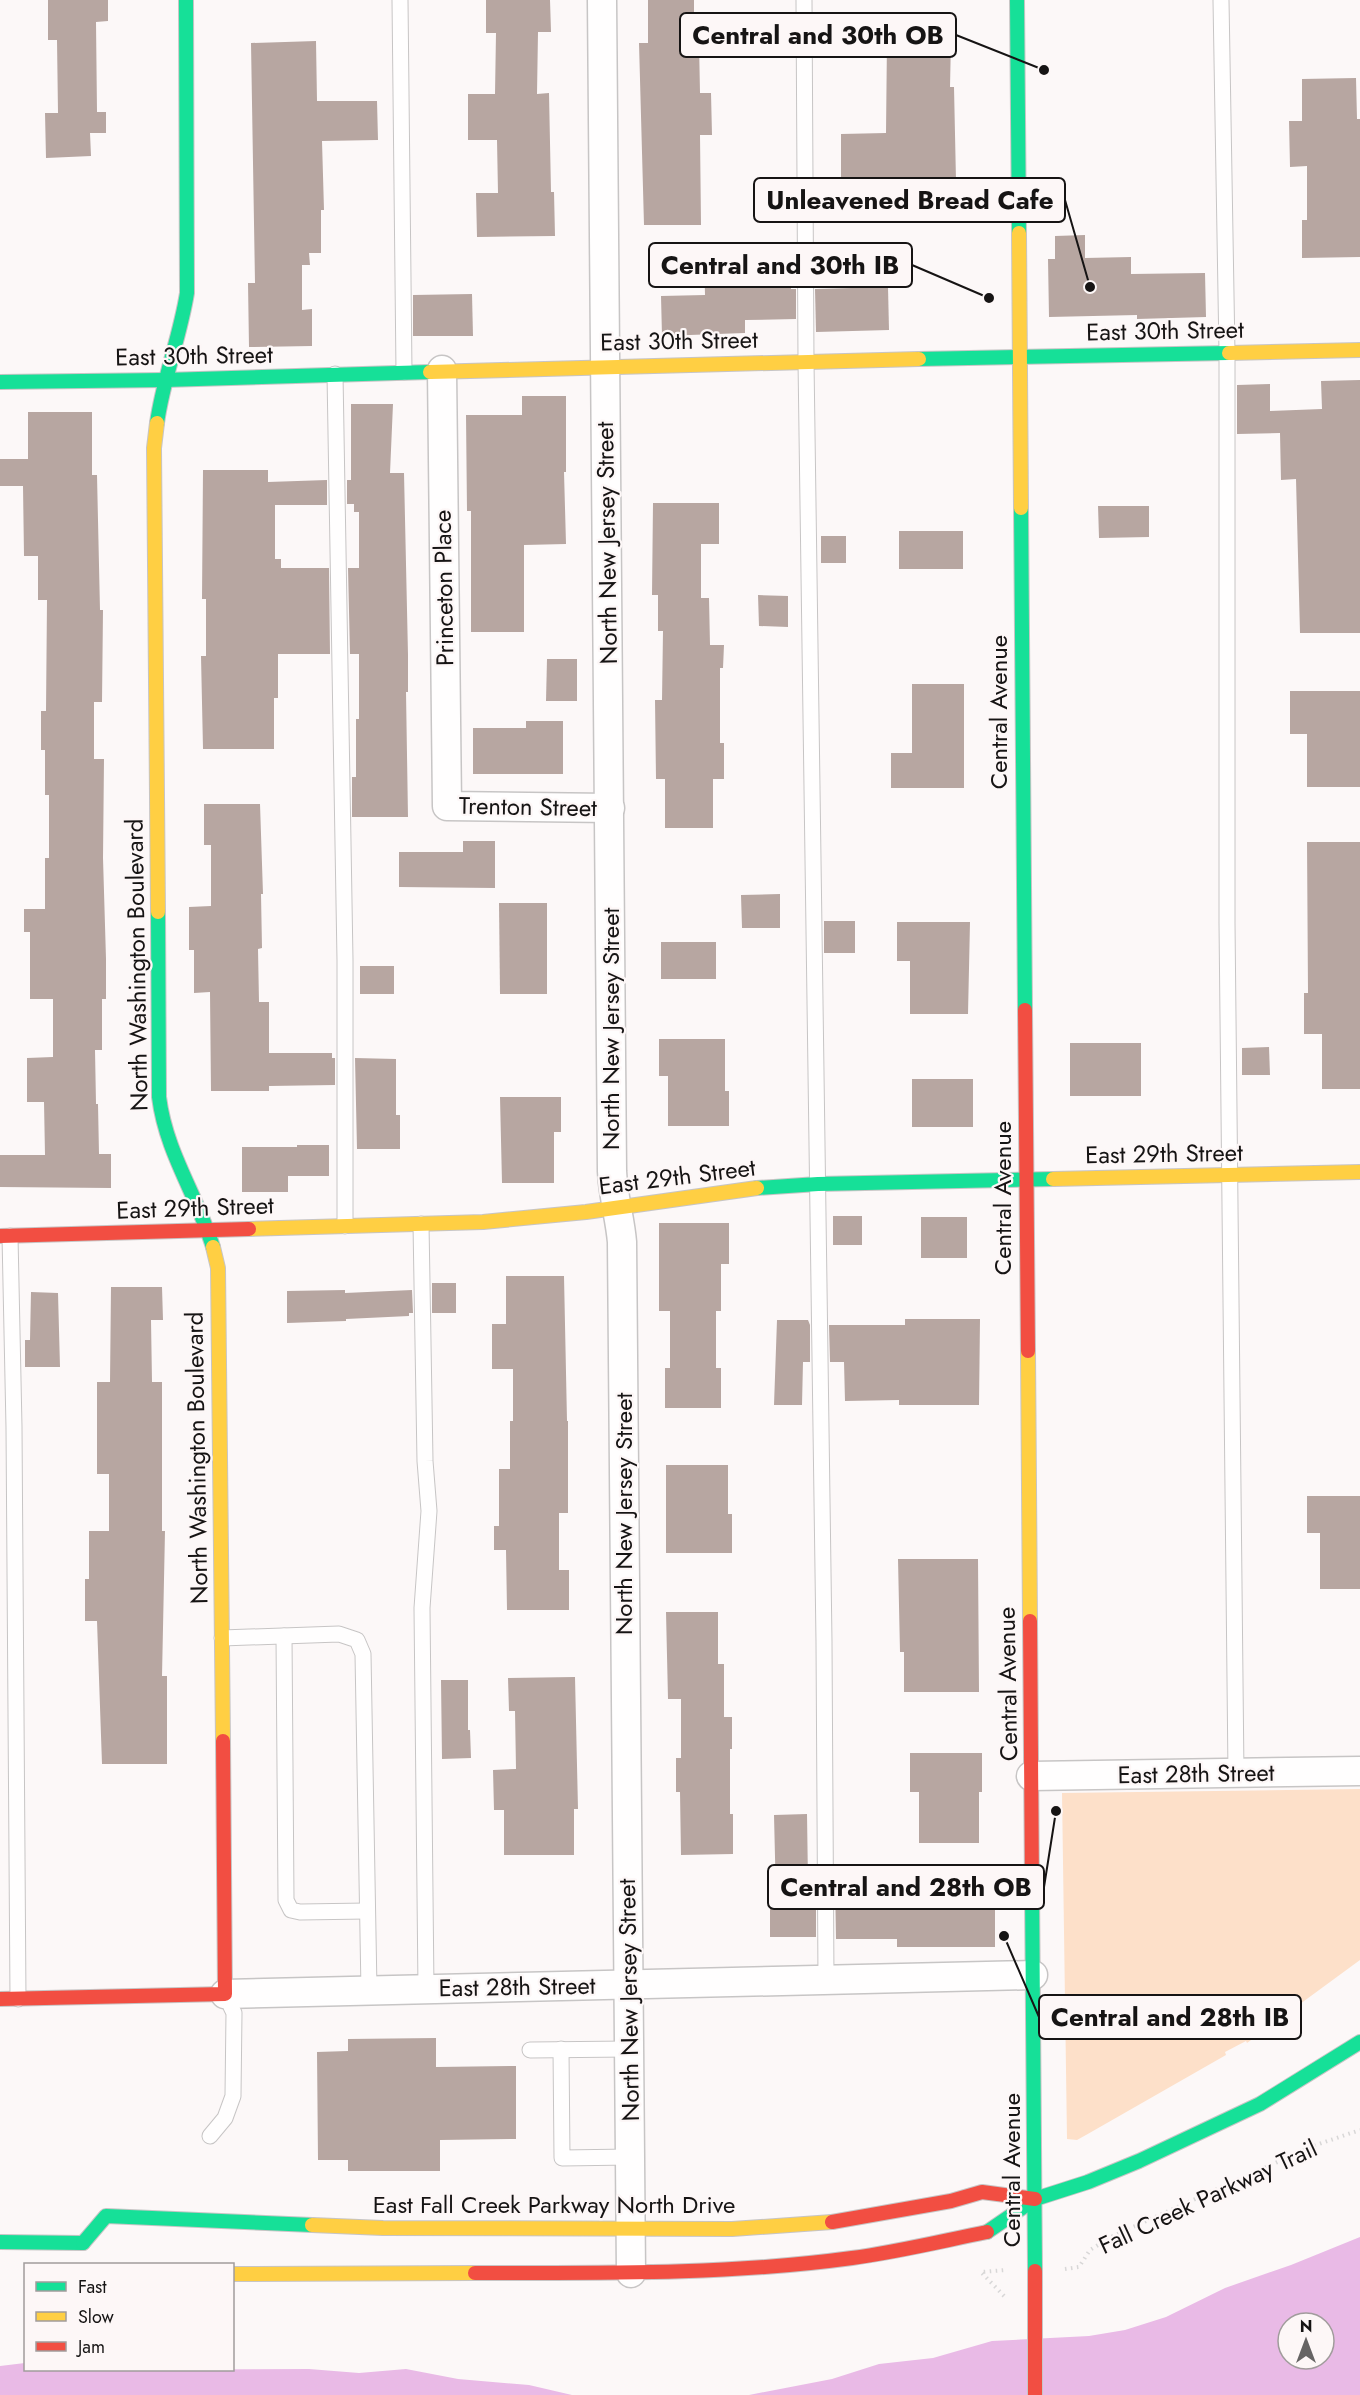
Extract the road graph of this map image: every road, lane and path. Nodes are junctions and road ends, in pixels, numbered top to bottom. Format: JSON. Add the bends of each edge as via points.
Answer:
{"nodes":[{"id":1,"x":186,"y":0,"type":"edge"},
{"id":2,"x":400,"y":0,"type":"edge"},
{"id":3,"x":602,"y":0,"type":"edge"},
{"id":4,"x":804,"y":0,"type":"edge"},
{"id":5,"x":1017,"y":0,"type":"edge"},
{"id":6,"x":1221,"y":0,"type":"edge"},
{"id":7,"x":1360,"y":350,"type":"edge"},
{"id":8,"x":1227,"y":352,"type":"junction"},
{"id":9,"x":1019,"y":356,"type":"junction"},
{"id":10,"x":806,"y":361,"type":"junction"},
{"id":11,"x":605,"y":366,"type":"junction"},
{"id":12,"x":442,"y":370,"type":"junction"},
{"id":13,"x":404,"y":372,"type":"junction"},
{"id":14,"x":335,"y":374,"type":"junction"},
{"id":15,"x":165,"y":380,"type":"junction"},
{"id":16,"x":0,"y":382,"type":"edge"},
{"id":17,"x":447,"y":806,"type":"joint"},
{"id":18,"x":610,"y":808,"type":"junction"},
{"id":19,"x":1360,"y":1172,"type":"edge"},
{"id":20,"x":1230,"y":1174,"type":"junction"},
{"id":21,"x":1026,"y":1179,"type":"junction"},
{"id":22,"x":818,"y":1184,"type":"junction"},
{"id":23,"x":617,"y":1208,"type":"junction"},
{"id":24,"x":421,"y":1224,"type":"junction"},
{"id":25,"x":345,"y":1226,"type":"junction"},
{"id":26,"x":209,"y":1231,"type":"junction"},
{"id":27,"x":5,"y":1236,"type":"edge"},
{"id":28,"x":284,"y":1636,"type":"junction"},
{"id":29,"x":222,"y":1638,"type":"junction"},
{"id":30,"x":1360,"y":1772,"type":"edge"},
{"id":31,"x":1236,"y":1774,"type":"junction"},
{"id":32,"x":1031,"y":1776,"type":"junction"},
{"id":33,"x":367,"y":1911,"type":"junction"},
{"id":34,"x":1033,"y":1975,"type":"junction"},
{"id":35,"x":826,"y":1980,"type":"junction"},
{"id":36,"x":628,"y":1984,"type":"junction"},
{"id":37,"x":426,"y":1989,"type":"junction"},
{"id":38,"x":369,"y":1990,"type":"junction"},
{"id":39,"x":225,"y":1994,"type":"junction"},
{"id":40,"x":18,"y":1999,"type":"junction"},
{"id":41,"x":0,"y":2000,"type":"edge"},
{"id":42,"x":1360,"y":2042,"type":"edge"},
{"id":43,"x":561,"y":2049,"type":"junction"},
{"id":44,"x":629,"y":2049,"type":"junction"},
{"id":45,"x":530,"y":2050,"type":"dead end"},
{"id":46,"x":1360,"y":2130,"type":"edge"},
{"id":47,"x":210,"y":2136,"type":"dead end"},
{"id":48,"x":630,"y":2157,"type":"junction"},
{"id":49,"x":1035,"y":2199,"type":"junction"},
{"id":50,"x":631,"y":2229,"type":"junction"},
{"id":51,"x":0,"y":2242,"type":"edge"},
{"id":52,"x":83,"y":2243,"type":"junction"},
{"id":53,"x":92,"y":2258,"type":"dead end"},
{"id":54,"x":999,"y":2270,"type":"dead end"},
{"id":55,"x":1062,"y":2270,"type":"dead end"},
{"id":56,"x":631,"y":2273,"type":"junction"},
{"id":57,"x":234,"y":2274,"type":"edge"},
{"id":58,"x":1006,"y":2298,"type":"dead end"},
{"id":59,"x":1035,"y":2395,"type":"edge"}],
"edges":[{"from":1,"to":15,"type":"main road","name":"North Washington Boulevard","via":[[187,293]]},
{"from":2,"to":13,"type":"lane"},
{"from":3,"to":11,"type":"street","name":"North New Jersey Street"},
{"from":4,"to":10,"type":"lane"},
{"from":5,"to":9,"type":"main road","name":"Central Avenue"},
{"from":6,"to":8,"type":"lane"},
{"from":7,"to":8,"type":"main road","name":"East 30th Street"},
{"from":8,"to":9,"type":"main road","name":"East 30th Street"},
{"from":8,"to":20,"type":"lane"},
{"from":9,"to":10,"type":"main road","name":"East 30th Street"},
{"from":9,"to":21,"type":"main road","name":"Central Avenue"},
{"from":10,"to":11,"type":"main road","name":"East 30th Street"},
{"from":10,"to":22,"type":"lane"},
{"from":11,"to":12,"type":"main road","name":"East 30th Street"},
{"from":11,"to":18,"type":"street","name":"North New Jersey Street"},
{"from":12,"to":13,"type":"main road","name":"East 30th Street"},
{"from":12,"to":17,"type":"street","name":"Princeton Place"},
{"from":13,"to":14,"type":"main road","name":"East 30th Street"},
{"from":14,"to":15,"type":"main road","name":"East 30th Street"},
{"from":14,"to":25,"type":"lane","via":[[345,960]]},
{"from":15,"to":16,"type":"main road","name":"East 30th Street"},
{"from":15,"to":26,"type":"main road","name":"North Washington Boulevard","via":[[154,448],[160,1105],[169,1145]]},
{"from":17,"to":18,"type":"street","name":"Trenton Street"},
{"from":18,"to":23,"type":"street","name":"North New Jersey Street","via":[[612,1172]]},
{"from":19,"to":20,"type":"main road","name":"East 29th Street"},
{"from":20,"to":21,"type":"main road","name":"East 29th Street"},
{"from":20,"to":31,"type":"lane"},
{"from":21,"to":22,"type":"main road","name":"East 29th Street"},
{"from":21,"to":32,"type":"main road","name":"Central Avenue"},
{"from":22,"to":23,"type":"main road","name":"East 29th Street"},
{"from":22,"to":35,"type":"lane"},
{"from":23,"to":24,"type":"main road","name":"East 29th Street","via":[[483,1222]]},
{"from":23,"to":36,"type":"street","name":"North New Jersey Street","via":[[622,1242]]},
{"from":24,"to":25,"type":"main road","name":"East 29th Street"},
{"from":24,"to":37,"type":"lane","via":[[424,1461],[429,1511],[422,1608]]},
{"from":25,"to":26,"type":"main road","name":"East 29th Street"},
{"from":26,"to":27,"type":"main road","name":"East 29th Street"},
{"from":26,"to":29,"type":"main road","name":"North Washington Boulevard","via":[[218,1276]]},
{"from":27,"to":40,"type":"lane","via":[[14,1427]]},
{"from":28,"to":29,"type":"lane"},
{"from":28,"to":33,"type":"lane","via":[[348,1636],[357,1640],[363,1654]]},
{"from":28,"to":33,"type":"lane","via":[[286,1900],[291,1910],[300,1912]]},
{"from":29,"to":39,"type":"main road","name":"North Washington Boulevard"},
{"from":30,"to":31,"type":"street","name":"East 28th Street"},
{"from":31,"to":32,"type":"street","name":"East 28th Street"},
{"from":32,"to":34,"type":"main road","name":"Central Avenue"},
{"from":33,"to":38,"type":"lane"},
{"from":34,"to":35,"type":"street","name":"East 28th Street"},
{"from":34,"to":49,"type":"main road","name":"Central Avenue"},
{"from":35,"to":36,"type":"street","name":"East 28th Street"},
{"from":36,"to":37,"type":"street","name":"East 28th Street"},
{"from":36,"to":44,"type":"street","name":"North New Jersey Street"},
{"from":37,"to":38,"type":"street","name":"East 28th Street"},
{"from":38,"to":39,"type":"street","name":"East 28th Street"},
{"from":39,"to":40,"type":"main road","name":"East 28th Street"},
{"from":39,"to":47,"type":"lane","via":[[234,2013],[232,2096],[225,2118]]},
{"from":40,"to":41,"type":"main road","name":"East 28th Street"},
{"from":42,"to":49,"type":"main road","name":"East Fall Creek Parkway North Drive","via":[[1284,2091],[1196,2136],[1097,2179]]},
{"from":43,"to":44,"type":"lane"},
{"from":43,"to":45,"type":"lane"},
{"from":43,"to":48,"type":"lane","via":[[562,2158]]},
{"from":44,"to":48,"type":"street","name":"North New Jersey Street"},
{"from":46,"to":55,"type":"path","name":"Fall Creek Parkway Trail","via":[[1313,2146],[1113,2236],[1090,2250],[1079,2267]]},
{"from":48,"to":50,"type":"street","name":"North New Jersey Street"},
{"from":49,"to":50,"type":"main road","name":"East Fall Creek Parkway North Drive","via":[[982,2193],[829,2222],[732,2229]]},
{"from":49,"to":56,"type":"main road","name":"East Fall Creek Parkway North Drive","via":[[987,2232],[854,2258]]},
{"from":49,"to":59,"type":"main road","name":"Central Avenue"},
{"from":50,"to":52,"type":"main road","name":"East Fall Creek Parkway North Drive","via":[[383,2228],[106,2216]]},
{"from":50,"to":56,"type":"street","name":"North New Jersey Street"},
{"from":51,"to":52,"type":"main road"},
{"from":52,"to":53,"type":"main road"},
{"from":54,"to":58,"type":"path","via":[[981,2272]]},
{"from":56,"to":57,"type":"main road","name":"East Fall Creek Parkway North Drive"}]}
